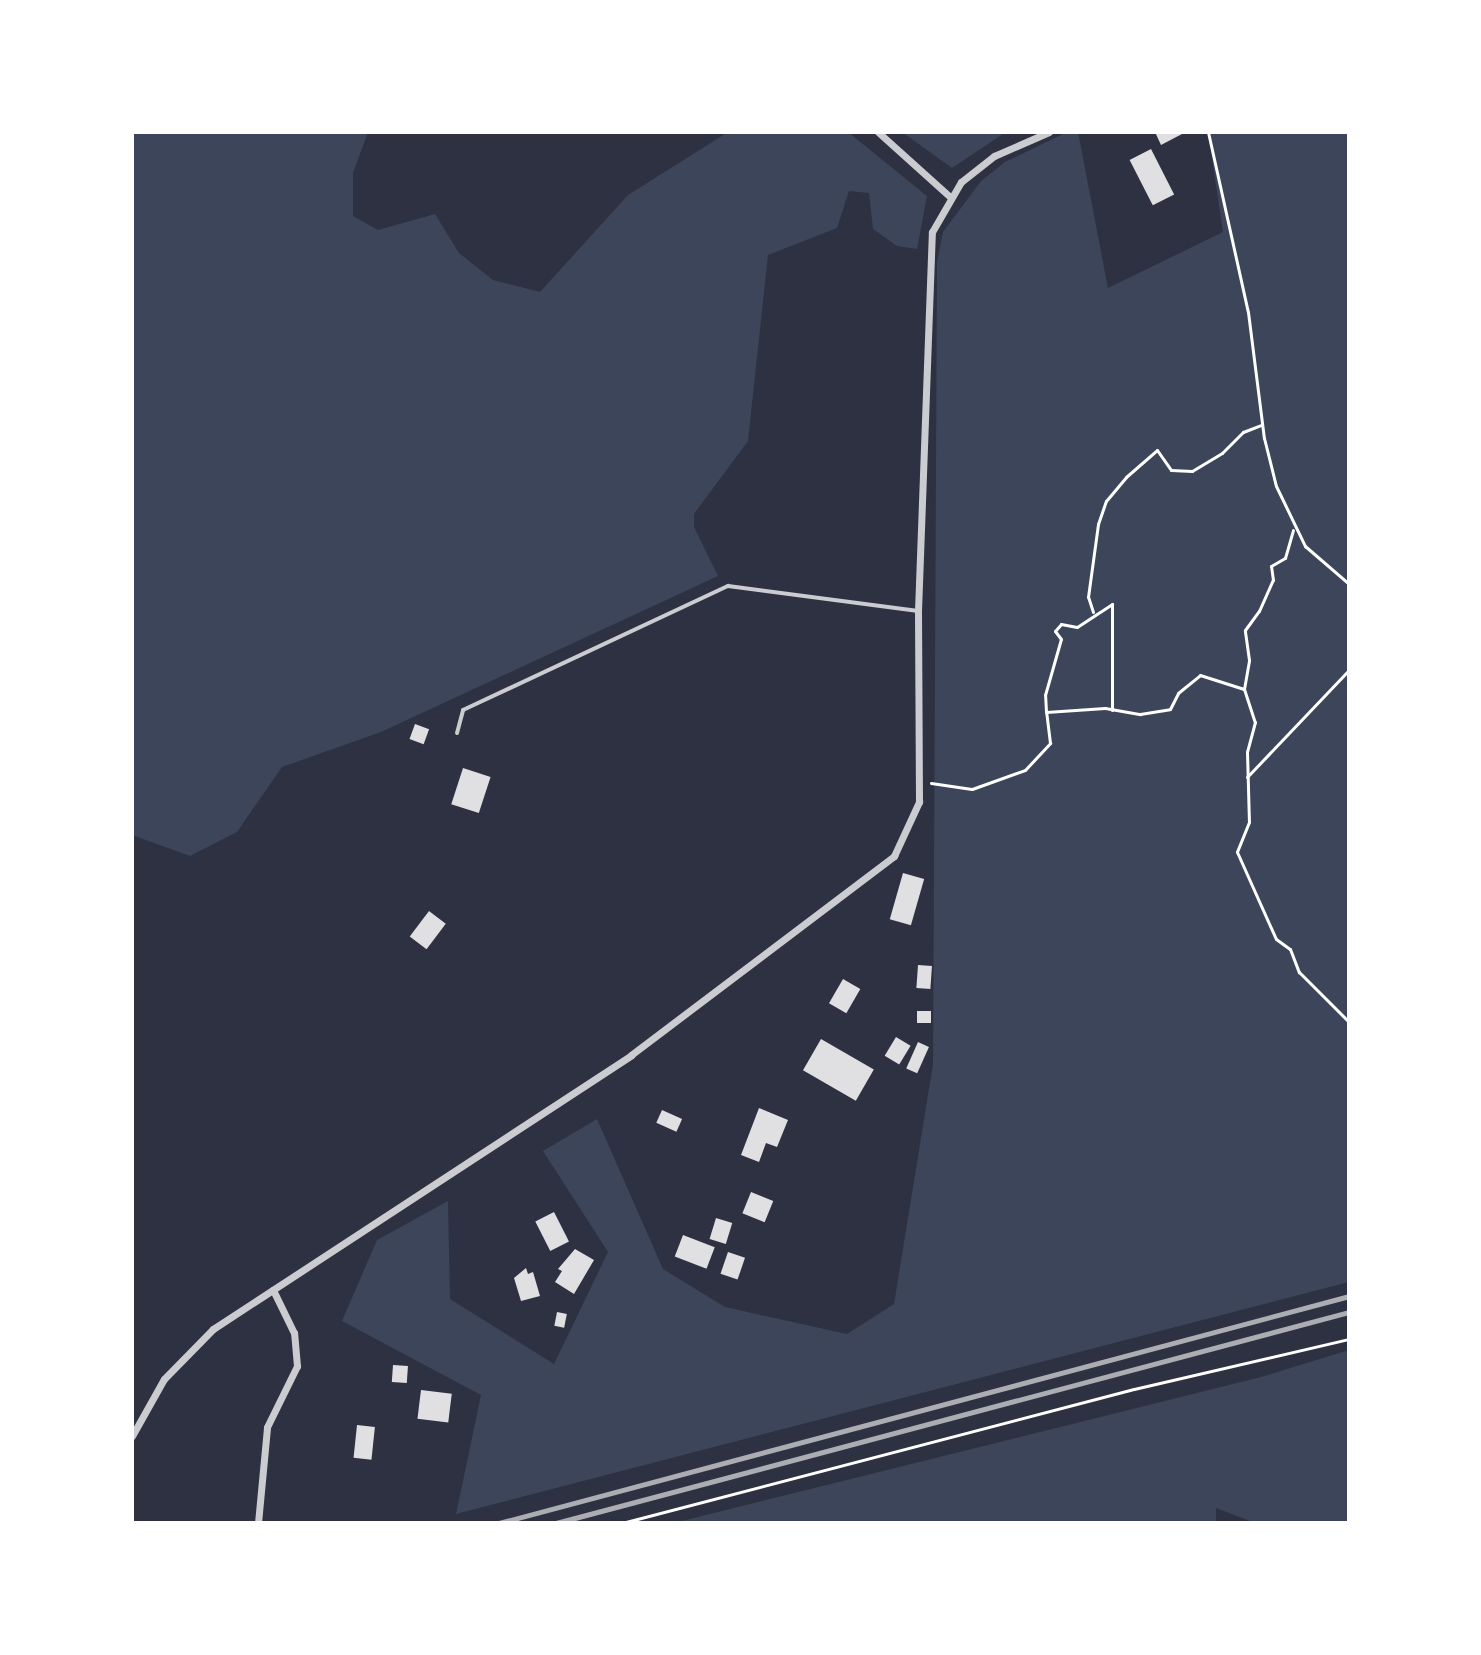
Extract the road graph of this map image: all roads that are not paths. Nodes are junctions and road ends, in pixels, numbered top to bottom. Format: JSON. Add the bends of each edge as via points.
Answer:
{"nodes":[{"id":1,"x":878,"y":132,"type":"edge"},
{"id":2,"x":1049,"y":132,"type":"edge"},
{"id":3,"x":949,"y":196,"type":"junction"},
{"id":4,"x":918,"y":611,"type":"junction"},
{"id":5,"x":457,"y":733,"type":"dead end"},
{"id":6,"x":273,"y":1290,"type":"junction"},
{"id":7,"x":132,"y":1436,"type":"edge"},
{"id":8,"x":258,"y":1523,"type":"edge"}],
"edges":[{"from":1,"to":3,"type":"street"},
{"from":2,"to":3,"type":"street","via":[[994,156]]},
{"from":3,"to":4,"type":"street","via":[[932,232],[929,255]]},
{"from":4,"to":5,"type":"lane","via":[[728,586],[463,710]]},
{"from":4,"to":6,"type":"street","via":[[919,802],[894,856],[631,1055]]},
{"from":6,"to":7,"type":"street","via":[[213,1329],[164,1379]]},
{"from":6,"to":8,"type":"street","via":[[294,1333],[297,1366],[267,1427]]}]}
